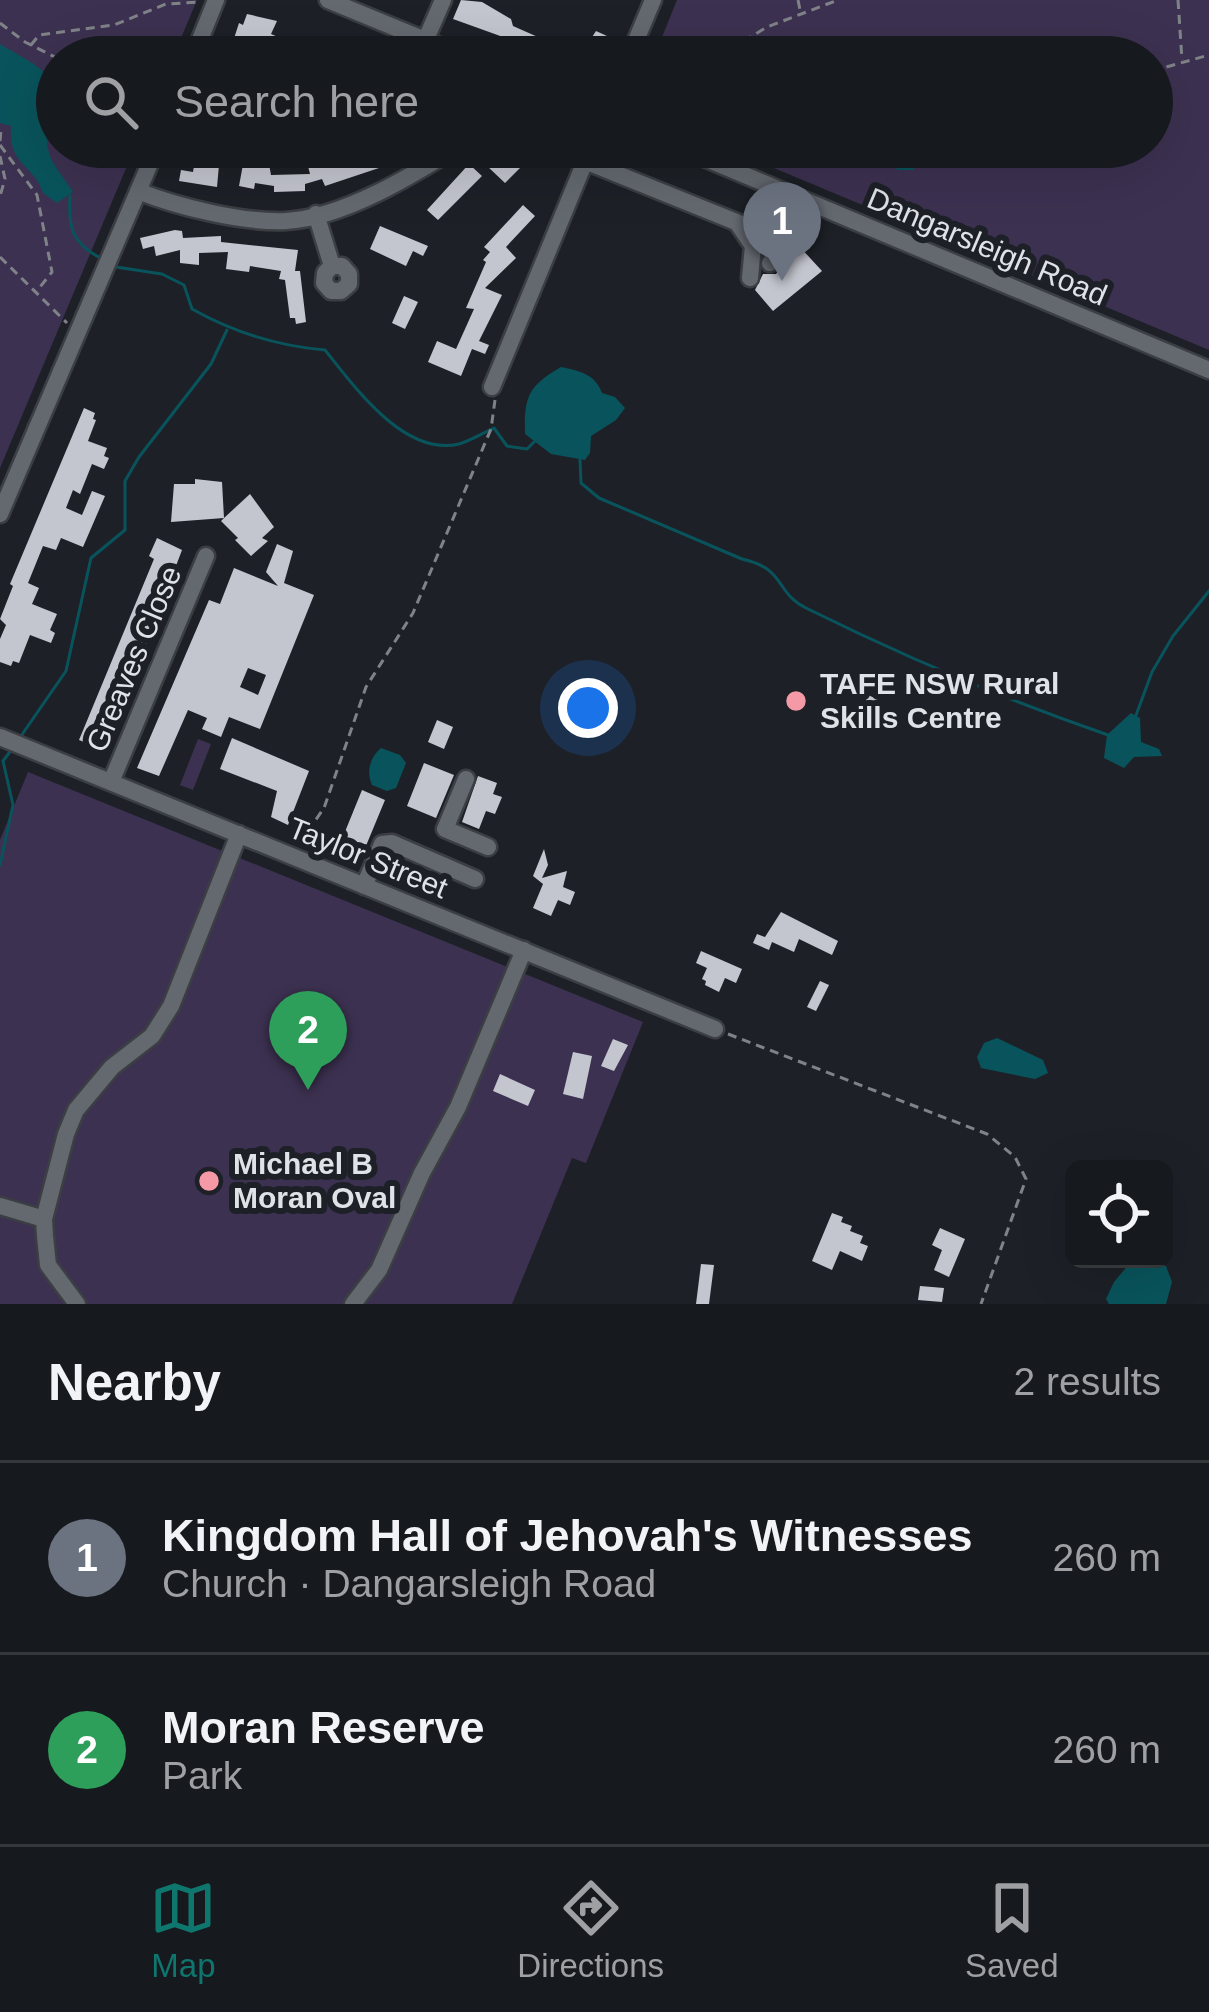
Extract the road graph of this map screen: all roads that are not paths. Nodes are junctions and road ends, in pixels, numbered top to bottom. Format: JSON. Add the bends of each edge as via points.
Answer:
{"nodes":[{"id":1,"x":328,"y":0,"type":"edge"},
{"id":2,"x":442,"y":0,"type":"edge"},
{"id":3,"x":653,"y":0,"type":"edge"},
{"id":4,"x":209,"y":1,"type":"edge"},
{"id":5,"x":199,"y":36,"type":"edge"},
{"id":6,"x":418,"y":36,"type":"edge"},
{"id":7,"x":427,"y":36,"type":"edge"},
{"id":8,"x":638,"y":36,"type":"edge"},
{"id":9,"x":148,"y":168,"type":"edge"},
{"id":10,"x":424,"y":168,"type":"edge"},
{"id":11,"x":582,"y":168,"type":"edge"},
{"id":12,"x":618,"y":168,"type":"edge"},
{"id":13,"x":728,"y":168,"type":"edge"},
{"id":14,"x":138,"y":191,"type":"junction"},
{"id":15,"x":316,"y":214,"type":"junction"},
{"id":16,"x":737,"y":223,"type":"junction"},
{"id":17,"x":332,"y":266,"type":"dead end"},
{"id":18,"x":1209,"y":370,"type":"edge"},
{"id":19,"x":491,"y":387,"type":"road end"},
{"id":20,"x":0,"y":514,"type":"edge"},
{"id":21,"x":206,"y":556,"type":"dead end"},
{"id":22,"x":4,"y":739,"type":"edge"},
{"id":23,"x":466,"y":779,"type":"dead end"},
{"id":24,"x":111,"y":782,"type":"junction"},
{"id":25,"x":239,"y":834,"type":"junction"},
{"id":26,"x":488,"y":847,"type":"dead end"},
{"id":27,"x":475,"y":878,"type":"dead end"},
{"id":28,"x":364,"y":886,"type":"junction"},
{"id":29,"x":524,"y":950,"type":"junction"},
{"id":30,"x":715,"y":1029,"type":"road end"},
{"id":31,"x":0,"y":1206,"type":"edge"},
{"id":32,"x":44,"y":1219,"type":"junction"},
{"id":33,"x":77,"y":1304,"type":"edge"},
{"id":34,"x":353,"y":1304,"type":"edge"}],
"edges":[{"from":1,"to":6,"type":"street"},
{"from":2,"to":7,"type":"street"},
{"from":3,"to":8,"type":"street"},
{"from":4,"to":5,"type":"street"},
{"from":9,"to":14,"type":"street"},
{"from":10,"to":15,"type":"street"},
{"from":11,"to":19,"type":"street"},
{"from":12,"to":16,"type":"street"},
{"from":13,"to":18,"type":"street","name":"Dangarsleigh Road"},
{"from":14,"to":15,"type":"street","via":[[247,218]]},
{"from":14,"to":20,"type":"street"},
{"from":15,"to":17,"type":"street"},
{"from":16,"to":16,"type":"street","via":[[775,240],[779,251],[756,274],[753,246]]},
{"from":21,"to":24,"type":"street","name":"Greaves Close"},
{"from":22,"to":24,"type":"street","name":"Taylor Street"},
{"from":23,"to":26,"type":"street","via":[[445,829]]},
{"from":24,"to":25,"type":"street","name":"Taylor Street"},
{"from":25,"to":28,"type":"street","name":"Taylor Street"},
{"from":25,"to":32,"type":"street","via":[[171,1006],[152,1036],[76,1110]]},
{"from":27,"to":28,"type":"street","via":[[392,843],[382,844]]},
{"from":28,"to":29,"type":"street","name":"Taylor Street"},
{"from":29,"to":30,"type":"street","name":"Taylor Street"},
{"from":29,"to":34,"type":"street","via":[[458,1107],[379,1270]]},
{"from":31,"to":32,"type":"street"},
{"from":32,"to":33,"type":"street","via":[[48,1265]]}]}
